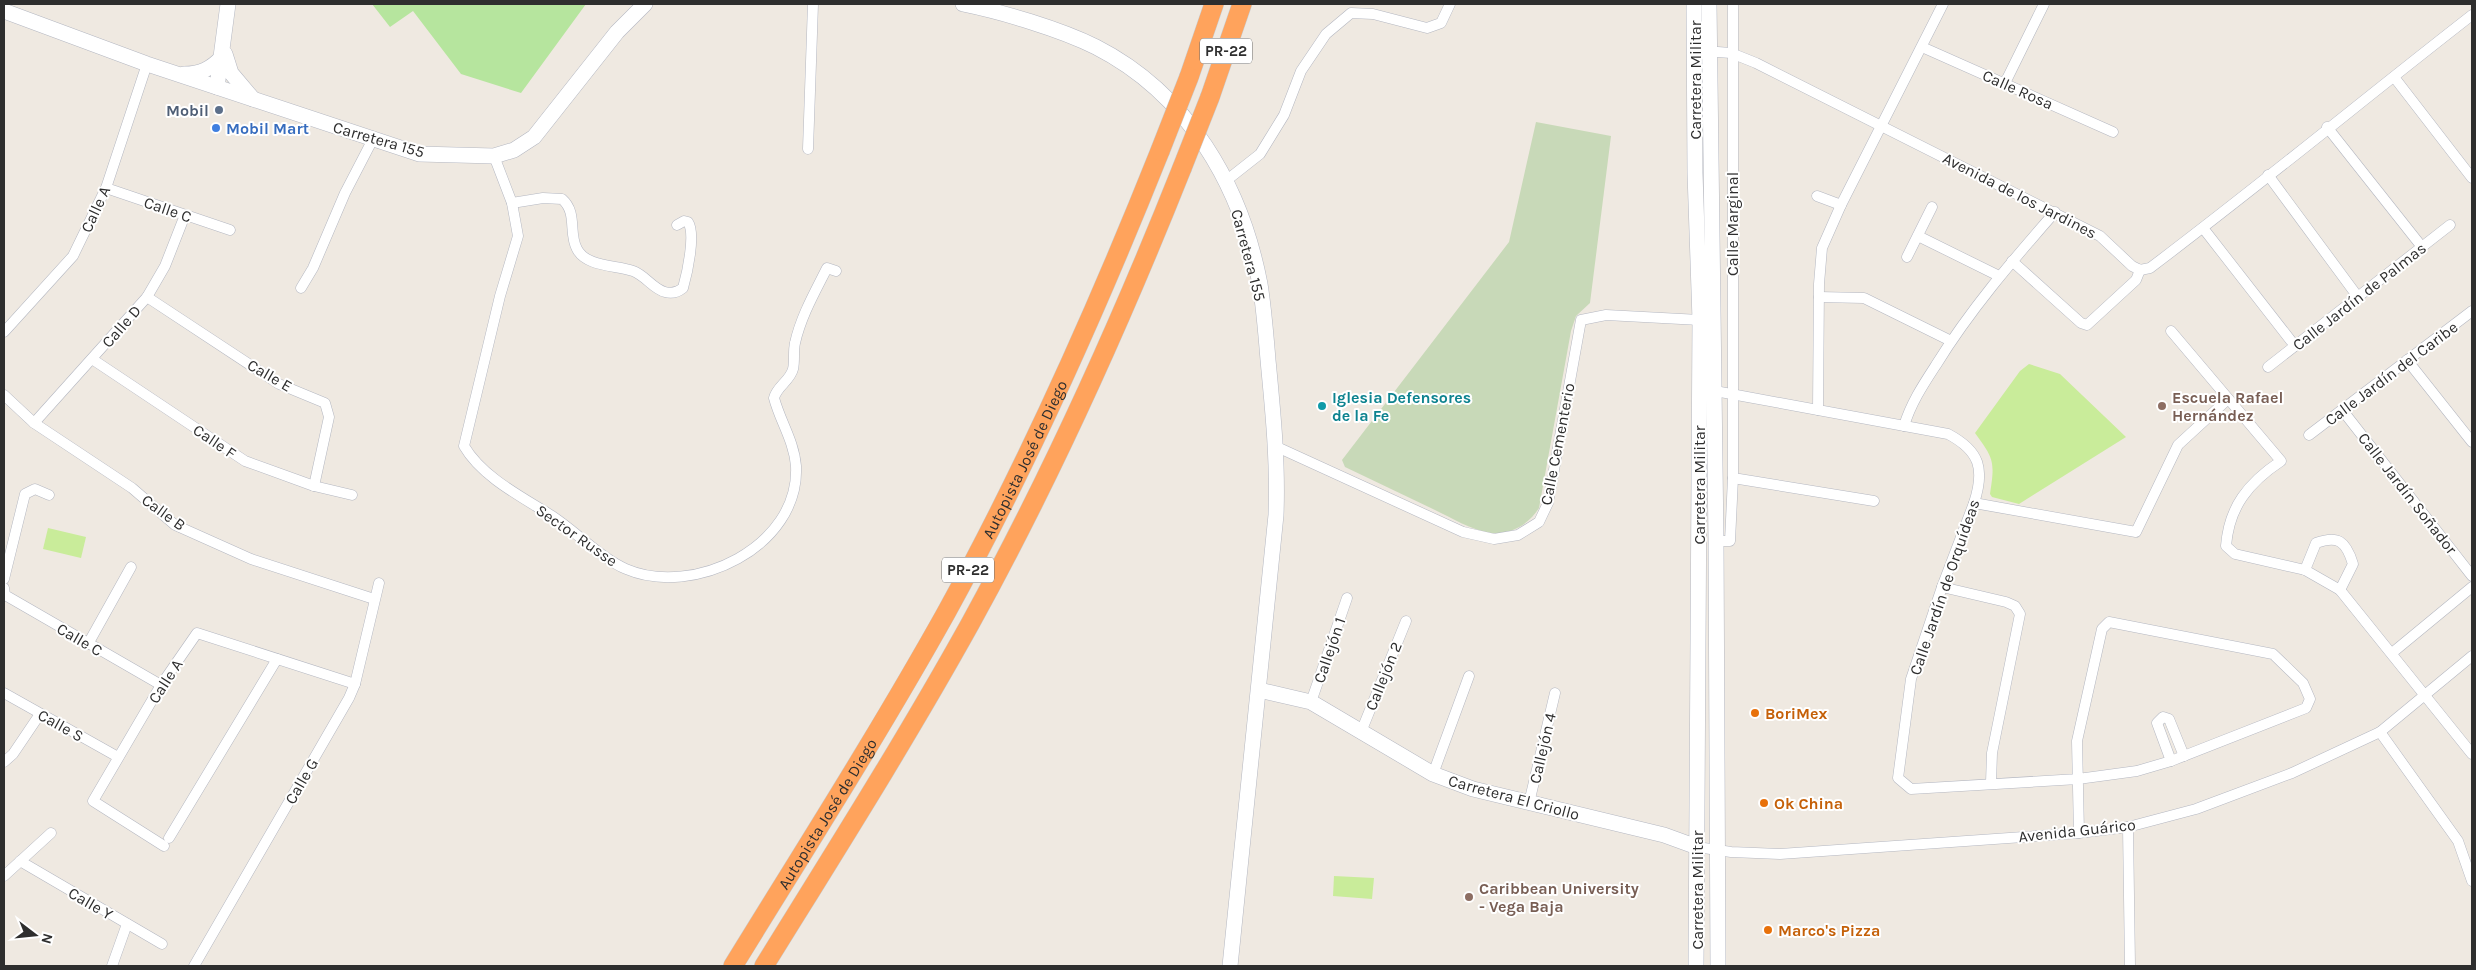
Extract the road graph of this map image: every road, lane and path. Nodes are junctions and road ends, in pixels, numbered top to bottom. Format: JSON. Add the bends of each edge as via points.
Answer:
{"nodes":[{"id":1,"x":228,"y":4,"type":"edge"},
{"id":2,"x":645,"y":4,"type":"edge"},
{"id":3,"x":813,"y":4,"type":"edge"},
{"id":4,"x":962,"y":4,"type":"edge"},
{"id":5,"x":1214,"y":4,"type":"edge"},
{"id":6,"x":1242,"y":4,"type":"edge"},
{"id":7,"x":1450,"y":4,"type":"edge"},
{"id":8,"x":1694,"y":4,"type":"edge"},
{"id":9,"x":1709,"y":4,"type":"edge"},
{"id":10,"x":1733,"y":4,"type":"edge"},
{"id":11,"x":1943,"y":4,"type":"edge"},
{"id":12,"x":2044,"y":4,"type":"edge"},
{"id":13,"x":4,"y":11,"type":"edge"},
{"id":14,"x":2472,"y":15,"type":"edge"},
{"id":15,"x":1922,"y":47,"type":"junction"},
{"id":16,"x":1702,"y":51,"type":"junction"},
{"id":17,"x":222,"y":53,"type":"junction"},
{"id":18,"x":1731,"y":53,"type":"junction"},
{"id":19,"x":146,"y":64,"type":"junction"},
{"id":20,"x":178,"y":74,"type":"junction"},
{"id":21,"x":2394,"y":77,"type":"junction"},
{"id":22,"x":2006,"y":83,"type":"junction"},
{"id":23,"x":217,"y":87,"type":"junction"},
{"id":24,"x":254,"y":100,"type":"junction"},
{"id":25,"x":1882,"y":125,"type":"junction"},
{"id":26,"x":2327,"y":128,"type":"junction"},
{"id":27,"x":2113,"y":132,"type":"dead end"},
{"id":28,"x":372,"y":139,"type":"junction"},
{"id":29,"x":808,"y":149,"type":"dead end"},
{"id":30,"x":494,"y":156,"type":"junction"},
{"id":31,"x":2268,"y":174,"type":"junction"},
{"id":32,"x":2472,"y":178,"type":"edge"},
{"id":33,"x":1227,"y":180,"type":"junction"},
{"id":34,"x":106,"y":188,"type":"junction"},
{"id":35,"x":1817,"y":196,"type":"dead end"},
{"id":36,"x":512,"y":203,"type":"junction"},
{"id":37,"x":1841,"y":205,"type":"junction"},
{"id":38,"x":1932,"y":207,"type":"dead end"},
{"id":39,"x":2055,"y":212,"type":"junction"},
{"id":40,"x":185,"y":214,"type":"junction"},
{"id":41,"x":677,"y":225,"type":"dead end"},
{"id":42,"x":2450,"y":225,"type":"dead end"},
{"id":43,"x":2203,"y":228,"type":"junction"},
{"id":44,"x":230,"y":230,"type":"dead end"},
{"id":45,"x":1918,"y":236,"type":"junction"},
{"id":46,"x":2422,"y":247,"type":"junction"},
{"id":47,"x":1907,"y":257,"type":"dead end"},
{"id":48,"x":2012,"y":261,"type":"junction"},
{"id":49,"x":2140,"y":270,"type":"junction"},
{"id":50,"x":836,"y":271,"type":"dead end"},
{"id":51,"x":1999,"y":276,"type":"junction"},
{"id":52,"x":301,"y":288,"type":"dead end"},
{"id":53,"x":147,"y":297,"type":"junction"},
{"id":54,"x":1819,"y":297,"type":"junction"},
{"id":55,"x":2358,"y":297,"type":"junction"},
{"id":56,"x":2472,"y":311,"type":"edge"},
{"id":57,"x":1700,"y":320,"type":"junction"},
{"id":58,"x":2171,"y":331,"type":"dead end"},
{"id":59,"x":4,"y":332,"type":"edge"},
{"id":60,"x":1951,"y":341,"type":"junction"},
{"id":61,"x":2295,"y":346,"type":"junction"},
{"id":62,"x":92,"y":359,"type":"junction"},
{"id":63,"x":2407,"y":360,"type":"junction"},
{"id":64,"x":2268,"y":367,"type":"dead end"},
{"id":65,"x":1715,"y":391,"type":"junction"},
{"id":66,"x":1734,"y":394,"type":"junction"},
{"id":67,"x":4,"y":395,"type":"edge"},
{"id":68,"x":2228,"y":399,"type":"junction"},
{"id":69,"x":1818,"y":410,"type":"junction"},
{"id":70,"x":2343,"y":411,"type":"junction"},
{"id":71,"x":34,"y":423,"type":"junction"},
{"id":72,"x":1904,"y":426,"type":"junction"},
{"id":73,"x":2309,"y":435,"type":"dead end"},
{"id":74,"x":2472,"y":442,"type":"edge"},
{"id":75,"x":1277,"y":447,"type":"junction"},
{"id":76,"x":1733,"y":478,"type":"junction"},
{"id":77,"x":314,"y":486,"type":"junction"},
{"id":78,"x":49,"y":494,"type":"dead end"},
{"id":79,"x":352,"y":495,"type":"dead end"},
{"id":80,"x":1874,"y":501,"type":"dead end"},
{"id":81,"x":1974,"y":503,"type":"junction"},
{"id":82,"x":1716,"y":541,"type":"junction"},
{"id":83,"x":131,"y":567,"type":"dead end"},
{"id":84,"x":2305,"y":570,"type":"junction"},
{"id":85,"x":2472,"y":576,"type":"edge"},
{"id":86,"x":4,"y":579,"type":"edge"},
{"id":87,"x":379,"y":583,"type":"dead end"},
{"id":88,"x":1942,"y":587,"type":"junction"},
{"id":89,"x":4,"y":588,"type":"edge"},
{"id":90,"x":2472,"y":588,"type":"edge"},
{"id":91,"x":2340,"y":590,"type":"junction"},
{"id":92,"x":1347,"y":598,"type":"dead end"},
{"id":93,"x":374,"y":599,"type":"junction"},
{"id":94,"x":1406,"y":621,"type":"dead end"},
{"id":95,"x":88,"y":644,"type":"junction"},
{"id":96,"x":2392,"y":653,"type":"junction"},
{"id":97,"x":2472,"y":656,"type":"edge"},
{"id":98,"x":277,"y":659,"type":"junction"},
{"id":99,"x":1469,"y":676,"type":"dead end"},
{"id":100,"x":355,"y":684,"type":"junction"},
{"id":101,"x":161,"y":685,"type":"junction"},
{"id":102,"x":1258,"y":690,"type":"junction"},
{"id":103,"x":4,"y":693,"type":"edge"},
{"id":104,"x":1555,"y":693,"type":"dead end"},
{"id":105,"x":2426,"y":695,"type":"junction"},
{"id":106,"x":1311,"y":702,"type":"junction"},
{"id":107,"x":40,"y":714,"type":"junction"},
{"id":108,"x":1361,"y":732,"type":"junction"},
{"id":109,"x":2380,"y":732,"type":"junction"},
{"id":110,"x":2472,"y":754,"type":"edge"},
{"id":111,"x":2184,"y":756,"type":"junction"},
{"id":112,"x":118,"y":758,"type":"junction"},
{"id":113,"x":2171,"y":761,"type":"junction"},
{"id":114,"x":4,"y":762,"type":"edge"},
{"id":115,"x":1433,"y":774,"type":"junction"},
{"id":116,"x":2078,"y":779,"type":"junction"},
{"id":117,"x":1991,"y":784,"type":"junction"},
{"id":118,"x":1529,"y":802,"type":"junction"},
{"id":119,"x":2128,"y":827,"type":"junction"},
{"id":120,"x":51,"y":833,"type":"dead end"},
{"id":121,"x":2080,"y":833,"type":"junction"},
{"id":122,"x":1697,"y":847,"type":"junction"},
{"id":123,"x":1717,"y":850,"type":"junction"},
{"id":124,"x":20,"y":861,"type":"junction"},
{"id":125,"x":4,"y":876,"type":"edge"},
{"id":126,"x":2472,"y":881,"type":"edge"},
{"id":127,"x":127,"y":924,"type":"junction"},
{"id":128,"x":162,"y":944,"type":"dead end"},
{"id":129,"x":112,"y":966,"type":"edge"},
{"id":130,"x":194,"y":966,"type":"edge"},
{"id":131,"x":733,"y":966,"type":"edge"},
{"id":132,"x":764,"y":966,"type":"edge"},
{"id":133,"x":1230,"y":966,"type":"edge"},
{"id":134,"x":1696,"y":966,"type":"edge"},
{"id":135,"x":1718,"y":966,"type":"edge"},
{"id":136,"x":2130,"y":966,"type":"edge"}],
"edges":[{"from":1,"to":17,"type":"street"},
{"from":2,"to":30,"type":"street","name":"Carretera 155","via":[[617,32],[534,137],[514,150]]},
{"from":3,"to":29,"type":"street"},
{"from":4,"to":33,"type":"street","name":"Carretera 155","via":[[1062,33],[1095,47],[1136,72],[1185,116]]},
{"from":5,"to":131,"type":"highway","name":"Autopista José de Diego","number":"PR-22","bridge":true,"via":[[1160,151],[1077,350],[1003,503],[880,726]]},
{"from":6,"to":132,"type":"highway","name":"Autopista José de Diego","number":"PR-22","bridge":true,"via":[[1182,168],[1098,368],[1028,513],[908,732]]},
{"from":7,"to":33,"type":"street","via":[[1441,23],[1427,28],[1373,14],[1351,14],[1326,34],[1301,71],[1284,115],[1260,154]]},
{"from":8,"to":16,"type":"street","name":"Carretera Militar"},
{"from":9,"to":16,"type":"street","name":"Carretera Militar"},
{"from":10,"to":18,"type":"street","name":"Calle Marginal"},
{"from":11,"to":15,"type":"street"},
{"from":12,"to":22,"type":"street"},
{"from":13,"to":19,"type":"street","name":"Carretera 155"},
{"from":14,"to":21,"type":"street"},
{"from":15,"to":22,"type":"street","name":"Calle Rosa"},
{"from":15,"to":25,"type":"street"},
{"from":16,"to":18,"type":"street","name":"Avenida de los Jardines"},
{"from":16,"to":57,"type":"street","name":"Carretera Militar","via":[[1695,173]]},
{"from":16,"to":65,"type":"street","name":"Carretera Militar"},
{"from":17,"to":20,"type":"street","via":[[212,67],[202,72]]},
{"from":17,"to":23,"type":"street"},
{"from":17,"to":24,"type":"street","via":[[231,73]]},
{"from":18,"to":25,"type":"street","name":"Avenida de los Jardines"},
{"from":18,"to":66,"type":"street","name":"Calle Marginal"},
{"from":19,"to":20,"type":"street","name":"Carretera 155"},
{"from":19,"to":34,"type":"street","name":"Calle A"},
{"from":20,"to":23,"type":"street","name":"Carretera 155"},
{"from":21,"to":26,"type":"street"},
{"from":21,"to":32,"type":"street"},
{"from":22,"to":27,"type":"street","name":"Calle Rosa"},
{"from":23,"to":24,"type":"street","name":"Carretera 155"},
{"from":24,"to":28,"type":"street","name":"Carretera 155"},
{"from":25,"to":37,"type":"street"},
{"from":25,"to":39,"type":"street","name":"Avenida de los Jardines"},
{"from":26,"to":31,"type":"street"},
{"from":26,"to":46,"type":"street"},
{"from":28,"to":30,"type":"street","name":"Carretera 155","via":[[420,154]]},
{"from":28,"to":52,"type":"street"},
{"from":30,"to":36,"type":"street","name":"Sector Russe"},
{"from":31,"to":43,"type":"street"},
{"from":31,"to":55,"type":"street"},
{"from":33,"to":75,"type":"street","name":"Carretera 155","via":[[1260,284]]},
{"from":34,"to":40,"type":"street","name":"Calle C"},
{"from":34,"to":59,"type":"street","name":"Calle A","via":[[73,256]]},
{"from":35,"to":37,"type":"street"},
{"from":36,"to":41,"type":"street","via":[[543,198],[562,199],[570,210],[573,238],[582,256],[592,262],[635,272],[671,294],[683,288],[691,244],[691,226],[684,221]]},
{"from":36,"to":50,"type":"street","name":"Sector Russe","via":[[518,236],[464,446],[477,464],[574,531],[614,563],[650,576],[686,577],[732,561],[764,541],[778,524],[790,500],[796,467],[790,438],[774,398],[778,388],[791,374],[798,329],[817,288],[827,268]]},
{"from":37,"to":54,"type":"street","via":[[1822,248]]},
{"from":38,"to":45,"type":"street"},
{"from":39,"to":48,"type":"street"},
{"from":39,"to":49,"type":"street","name":"Avenida de los Jardines","via":[[2106,239]]},
{"from":40,"to":44,"type":"street","name":"Calle C"},
{"from":40,"to":53,"type":"street","name":"Calle D","via":[[165,266]]},
{"from":42,"to":46,"type":"street","name":"Calle Jardín de Palmas"},
{"from":43,"to":49,"type":"street","via":[[2150,268]]},
{"from":43,"to":61,"type":"street"},
{"from":45,"to":47,"type":"street"},
{"from":45,"to":51,"type":"street"},
{"from":46,"to":55,"type":"street","name":"Calle Jardín de Palmas"},
{"from":48,"to":49,"type":"street","via":[[2087,325],[2136,280]]},
{"from":48,"to":51,"type":"street"},
{"from":51,"to":60,"type":"street"},
{"from":53,"to":62,"type":"street","name":"Calle D"},
{"from":53,"to":77,"type":"street","name":"Calle E","via":[[280,384],[325,403],[329,417]]},
{"from":54,"to":60,"type":"street","via":[[1864,298]]},
{"from":54,"to":69,"type":"street"},
{"from":55,"to":61,"type":"street","name":"Calle Jardín de Palmas"},
{"from":56,"to":63,"type":"street","name":"Calle Jardín del Caribe"},
{"from":57,"to":75,"type":"street","name":"Calle Cementerio","via":[[1606,315],[1581,320],[1548,503],[1539,522],[1518,535],[1494,540],[1463,532]]},
{"from":57,"to":122,"type":"street","name":"Carretera Militar"},
{"from":58,"to":68,"type":"street"},
{"from":60,"to":72,"type":"street","via":[[1910,406]]},
{"from":61,"to":64,"type":"street","name":"Calle Jardín de Palmas"},
{"from":62,"to":71,"type":"street","name":"Calle D"},
{"from":62,"to":77,"type":"street","name":"Calle F","via":[[245,461]]},
{"from":63,"to":70,"type":"street","name":"Calle Jardín del Caribe"},
{"from":63,"to":74,"type":"street"},
{"from":65,"to":66,"type":"street","name":"Calle Jardín de Orquídeas"},
{"from":65,"to":82,"type":"street","name":"Carretera Militar"},
{"from":66,"to":69,"type":"street","name":"Calle Jardín de Orquídeas"},
{"from":66,"to":76,"type":"street","name":"Calle Marginal"},
{"from":67,"to":71,"type":"street","name":"Calle B"},
{"from":68,"to":81,"type":"street","via":[[2178,445],[2136,532]]},
{"from":68,"to":84,"type":"street","via":[[2281,461],[2260,474],[2240,499],[2228,525],[2226,546],[2235,554]]},
{"from":69,"to":72,"type":"street","name":"Calle Jardín de Orquídeas"},
{"from":70,"to":73,"type":"street","name":"Calle Jardín del Caribe"},
{"from":70,"to":85,"type":"street","name":"Calle Jardín Soñador"},
{"from":71,"to":93,"type":"street","name":"Calle B","via":[[132,488],[175,524],[251,559]]},
{"from":72,"to":81,"type":"street","name":"Calle Jardín de Orquídeas","via":[[1948,434],[1965,443],[1980,468]]},
{"from":75,"to":102,"type":"street","name":"Carretera 155","via":[[1276,515]]},
{"from":76,"to":80,"type":"street"},
{"from":76,"to":82,"type":"street","name":"Calle Marginal","via":[[1730,541]]},
{"from":77,"to":79,"type":"street","name":"Calle F"},
{"from":78,"to":86,"type":"street","via":[[35,488],[25,494]]},
{"from":81,"to":88,"type":"street","name":"Calle Jardín de Orquídeas"},
{"from":82,"to":123,"type":"street","name":"Carretera Militar"},
{"from":83,"to":95,"type":"street"},
{"from":84,"to":91,"type":"street"},
{"from":84,"to":91,"type":"street","via":[[2316,543],[2329,538],[2342,542],[2353,564]]},
{"from":87,"to":93,"type":"street","name":"Calle G"},
{"from":88,"to":117,"type":"street","via":[[2006,602],[2015,606],[2020,614],[1992,753]]},
{"from":88,"to":117,"type":"street","name":"Calle Jardín de Orquídeas","via":[[1912,679],[1898,778],[1911,788]]},
{"from":89,"to":95,"type":"street","name":"Calle C","via":[[5,595]]},
{"from":90,"to":96,"type":"street"},
{"from":91,"to":96,"type":"street"},
{"from":92,"to":106,"type":"street","name":"Callejón 1"},
{"from":93,"to":100,"type":"street","name":"Calle G"},
{"from":94,"to":108,"type":"street","name":"Callejón 2"},
{"from":95,"to":101,"type":"street","name":"Calle C"},
{"from":96,"to":105,"type":"street"},
{"from":97,"to":105,"type":"street","name":"Avenida Guárico"},
{"from":98,"to":100,"type":"street","name":"Calle A"},
{"from":98,"to":101,"type":"street","name":"Calle A","via":[[197,633]]},
{"from":98,"to":112,"type":"street","name":"Calle A","via":[[166,842],[93,801]]},
{"from":99,"to":115,"type":"street"},
{"from":100,"to":130,"type":"street","name":"Calle G"},
{"from":101,"to":112,"type":"street","name":"Calle A"},
{"from":102,"to":106,"type":"street","name":"Carretera El Criollo"},
{"from":102,"to":133,"type":"street","name":"Carretera 155"},
{"from":103,"to":107,"type":"street","name":"Calle S"},
{"from":104,"to":118,"type":"street","name":"Callejón 4"},
{"from":105,"to":109,"type":"street","name":"Avenida Guárico"},
{"from":105,"to":110,"type":"street"},
{"from":106,"to":108,"type":"street","name":"Carretera El Criollo"},
{"from":107,"to":112,"type":"street","name":"Calle S"},
{"from":107,"to":114,"type":"street"},
{"from":108,"to":115,"type":"street","name":"Carretera El Criollo"},
{"from":109,"to":119,"type":"street","name":"Avenida Guárico","via":[[2292,773],[2196,809]]},
{"from":109,"to":126,"type":"street","via":[[2458,841]]},
{"from":111,"to":113,"type":"street","name":"Calle Jardín de Orquídeas"},
{"from":111,"to":113,"type":"street","via":[[2169,719],[2163,717],[2157,723]]},
{"from":111,"to":116,"type":"street","name":"Calle Jardín de Orquídeas","via":[[2306,708],[2310,699],[2303,683],[2273,654],[2109,622],[2102,629],[2076,741]]},
{"from":113,"to":116,"type":"street","name":"Calle Jardín de Orquídeas","via":[[2137,771]]},
{"from":115,"to":118,"type":"street","name":"Carretera El Criollo"},
{"from":116,"to":117,"type":"street","name":"Calle Jardín de Orquídeas"},
{"from":116,"to":121,"type":"street","name":"Calle Jardín de Orquídeas"},
{"from":118,"to":122,"type":"street","name":"Carretera El Criollo","via":[[1664,835]]},
{"from":119,"to":121,"type":"street","name":"Avenida Guárico"},
{"from":119,"to":136,"type":"street"},
{"from":120,"to":124,"type":"street"},
{"from":121,"to":123,"type":"street","name":"Avenida Guárico","via":[[1780,854]]},
{"from":122,"to":123,"type":"street","name":"Avenida Guárico"},
{"from":122,"to":134,"type":"street","name":"Carretera Militar"},
{"from":123,"to":135,"type":"street","name":"Carretera Militar"},
{"from":124,"to":125,"type":"street"},
{"from":124,"to":127,"type":"street","name":"Calle Y"},
{"from":127,"to":128,"type":"street","name":"Calle Y"},
{"from":127,"to":129,"type":"street"}]}
